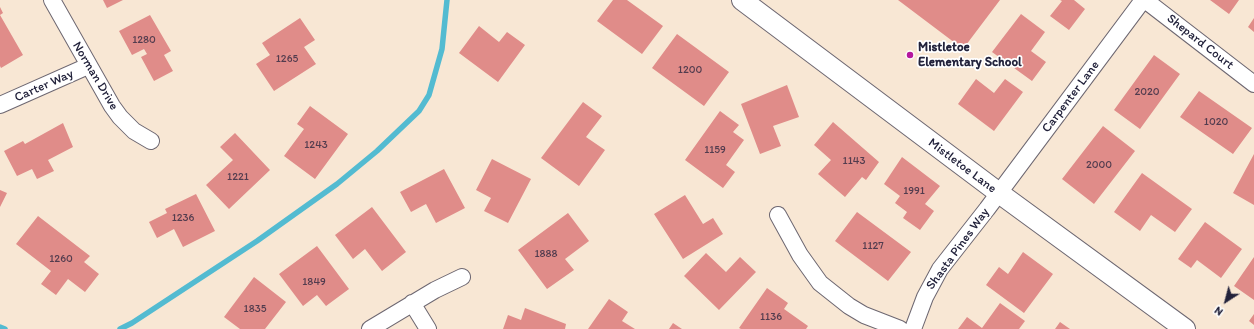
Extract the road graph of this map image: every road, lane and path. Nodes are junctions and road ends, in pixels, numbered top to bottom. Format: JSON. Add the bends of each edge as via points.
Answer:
{"nodes":[{"id":1,"x":52,"y":0,"type":"edge"},
{"id":2,"x":742,"y":0,"type":"edge"},
{"id":3,"x":1144,"y":0,"type":"edge"},
{"id":4,"x":88,"y":66,"type":"junction"},
{"id":5,"x":1254,"y":84,"type":"edge"},
{"id":6,"x":0,"y":105,"type":"edge"},
{"id":7,"x":151,"y":141,"type":"dead end"},
{"id":8,"x":999,"y":193,"type":"junction"},
{"id":9,"x":778,"y":215,"type":"dead end"},
{"id":10,"x":462,"y":277,"type":"dead end"},
{"id":11,"x":412,"y":304,"type":"junction"},
{"id":12,"x":370,"y":329,"type":"edge"},
{"id":13,"x":428,"y":329,"type":"edge"},
{"id":14,"x":900,"y":329,"type":"edge"},
{"id":15,"x":913,"y":329,"type":"edge"},
{"id":16,"x":1185,"y":329,"type":"edge"}],
"edges":[{"from":1,"to":4,"type":"street","name":"Norman Drive"},
{"from":2,"to":8,"type":"street","name":"Mistletoe Lane"},
{"from":3,"to":5,"type":"street","name":"Shepard Court"},
{"from":3,"to":8,"type":"street","name":"Carpenter Lane"},
{"from":4,"to":6,"type":"street","name":"Carter Way"},
{"from":4,"to":7,"type":"street","name":"Norman Drive","via":[[120,118],[134,131]]},
{"from":8,"to":15,"type":"street","name":"Shasta Pines Way","via":[[940,270],[925,297]]},
{"from":8,"to":16,"type":"street","name":"Mistletoe Lane"},
{"from":9,"to":14,"type":"street","via":[[820,283],[864,315]]},
{"from":10,"to":11,"type":"street"},
{"from":11,"to":12,"type":"street"},
{"from":11,"to":13,"type":"street"}]}
